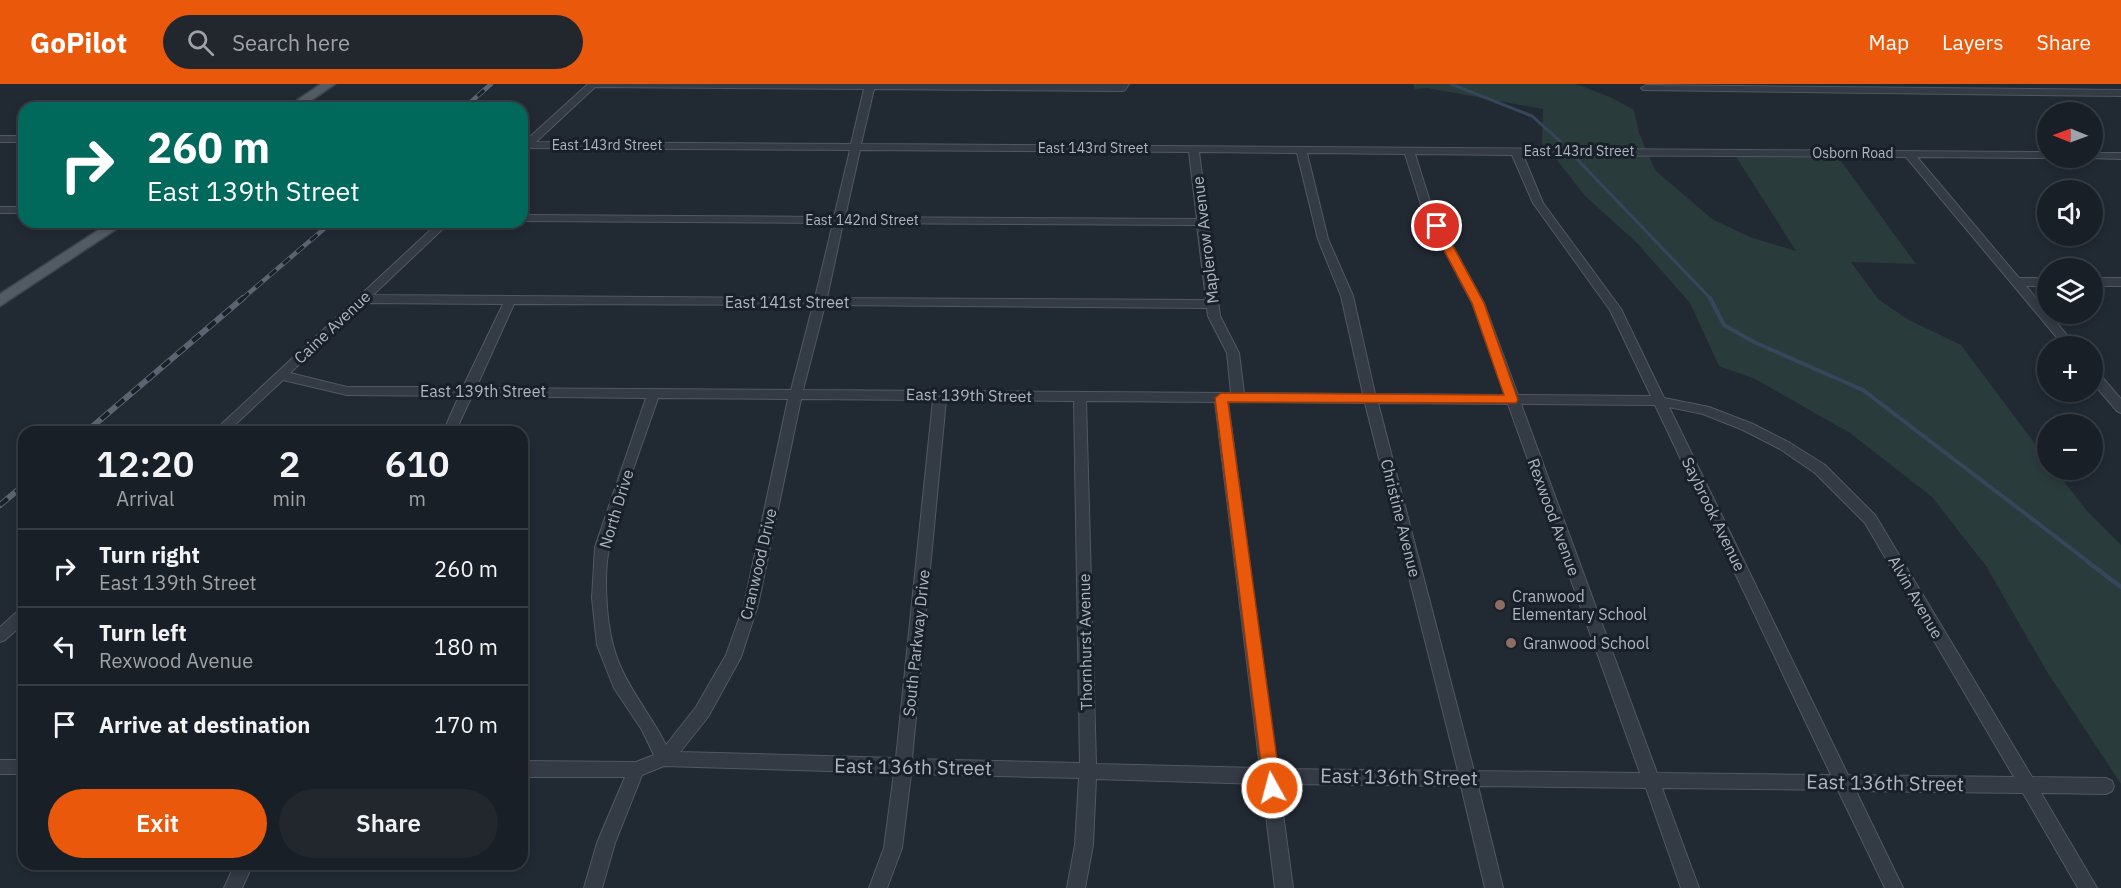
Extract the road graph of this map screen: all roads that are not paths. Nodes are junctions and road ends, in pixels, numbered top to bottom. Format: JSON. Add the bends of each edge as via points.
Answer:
{"nodes":[{"id":1,"x":329,"y":84,"type":"edge"},
{"id":2,"x":593,"y":84,"type":"edge"},
{"id":3,"x":870,"y":85,"type":"edge"},
{"id":4,"x":1124,"y":86,"type":"edge"},
{"id":5,"x":1646,"y":88,"type":"dead end"},
{"id":6,"x":2121,"y":93,"type":"edge"},
{"id":7,"x":301,"y":102,"type":"edge"},
{"id":8,"x":0,"y":139,"type":"edge"},
{"id":9,"x":18,"y":139,"type":"edge"},
{"id":10,"x":528,"y":144,"type":"edge"},
{"id":11,"x":528,"y":147,"type":"edge"},
{"id":12,"x":855,"y":147,"type":"junction"},
{"id":13,"x":1194,"y":149,"type":"junction"},
{"id":14,"x":1301,"y":150,"type":"junction"},
{"id":15,"x":1409,"y":150,"type":"junction"},
{"id":16,"x":1516,"y":151,"type":"junction"},
{"id":17,"x":1658,"y":152,"type":"joint"},
{"id":18,"x":1908,"y":153,"type":"junction"},
{"id":19,"x":2037,"y":155,"type":"edge"},
{"id":20,"x":2103,"y":156,"type":"edge"},
{"id":21,"x":2121,"y":156,"type":"edge"},
{"id":22,"x":0,"y":210,"type":"edge"},
{"id":23,"x":18,"y":210,"type":"edge"},
{"id":24,"x":528,"y":218,"type":"edge"},
{"id":25,"x":838,"y":220,"type":"junction"},
{"id":26,"x":1202,"y":222,"type":"junction"},
{"id":27,"x":111,"y":228,"type":"edge"},
{"id":28,"x":439,"y":228,"type":"edge"},
{"id":29,"x":2017,"y":282,"type":"junction"},
{"id":30,"x":2037,"y":282,"type":"edge"},
{"id":31,"x":2103,"y":282,"type":"edge"},
{"id":32,"x":2121,"y":282,"type":"edge"},
{"id":33,"x":3,"y":297,"type":"edge"},
{"id":34,"x":362,"y":299,"type":"junction"},
{"id":35,"x":510,"y":300,"type":"junction"},
{"id":36,"x":820,"y":303,"type":"junction"},
{"id":37,"x":1212,"y":304,"type":"junction"},
{"id":38,"x":2062,"y":336,"type":"edge"},
{"id":39,"x":280,"y":375,"type":"junction"},
{"id":40,"x":2103,"y":386,"type":"edge"},
{"id":41,"x":469,"y":391,"type":"junction"},
{"id":42,"x":654,"y":392,"type":"junction"},
{"id":43,"x":796,"y":393,"type":"junction"},
{"id":44,"x":940,"y":394,"type":"junction"},
{"id":45,"x":1080,"y":396,"type":"junction"},
{"id":46,"x":1221,"y":398,"type":"junction"},
{"id":47,"x":1238,"y":398,"type":"junction"},
{"id":48,"x":1370,"y":398,"type":"junction"},
{"id":49,"x":1512,"y":400,"type":"junction"},
{"id":50,"x":1659,"y":401,"type":"junction"},
{"id":51,"x":2121,"y":408,"type":"edge"},
{"id":52,"x":225,"y":426,"type":"edge"},
{"id":53,"x":452,"y":426,"type":"edge"},
{"id":54,"x":18,"y":620,"type":"edge"},
{"id":55,"x":0,"y":636,"type":"edge"},
{"id":56,"x":664,"y":759,"type":"junction"},
{"id":57,"x":18,"y":766,"type":"edge"},
{"id":58,"x":0,"y":767,"type":"edge"},
{"id":59,"x":904,"y":768,"type":"junction"},
{"id":60,"x":528,"y":769,"type":"edge"},
{"id":61,"x":636,"y":770,"type":"junction"},
{"id":62,"x":1088,"y":770,"type":"junction"},
{"id":63,"x":1271,"y":775,"type":"junction"},
{"id":64,"x":1468,"y":779,"type":"junction"},
{"id":65,"x":1651,"y":780,"type":"junction"},
{"id":66,"x":1842,"y":782,"type":"junction"},
{"id":67,"x":2026,"y":785,"type":"junction"},
{"id":68,"x":2106,"y":786,"type":"dead end"},
{"id":69,"x":241,"y":870,"type":"edge"},
{"id":70,"x":233,"y":888,"type":"edge"},
{"id":71,"x":593,"y":888,"type":"edge"},
{"id":72,"x":878,"y":888,"type":"edge"},
{"id":73,"x":1076,"y":888,"type":"edge"},
{"id":74,"x":1284,"y":888,"type":"edge"},
{"id":75,"x":1494,"y":888,"type":"edge"},
{"id":76,"x":1690,"y":888,"type":"edge"},
{"id":77,"x":1894,"y":888,"type":"edge"},
{"id":78,"x":2088,"y":888,"type":"edge"}],
"edges":[{"from":1,"to":7,"type":"main road"},
{"from":2,"to":3,"type":"street"},
{"from":2,"to":10,"type":"street"},
{"from":3,"to":4,"type":"street"},
{"from":3,"to":12,"type":"street","name":"Cranwood Drive"},
{"from":5,"to":6,"type":"street"},
{"from":8,"to":9,"type":"street"},
{"from":11,"to":12,"type":"street","name":"East 143rd Street"},
{"from":12,"to":13,"type":"street","name":"East 143rd Street"},
{"from":12,"to":25,"type":"street","name":"Cranwood Drive"},
{"from":13,"to":14,"type":"street","name":"East 143rd Street"},
{"from":13,"to":26,"type":"street","name":"Maplerow Avenue"},
{"from":14,"to":15,"type":"street","name":"East 143rd Street"},
{"from":14,"to":48,"type":"street","name":"Christine Avenue","via":[[1323,240],[1347,296]]},
{"from":15,"to":16,"type":"street","name":"East 143rd Street"},
{"from":15,"to":49,"type":"street","name":"Rexwood Avenue","via":[[1427,208],[1478,303]]},
{"from":16,"to":17,"type":"street","name":"East 143rd Street"},
{"from":16,"to":50,"type":"street","name":"Saybrook Avenue","via":[[1538,203],[1615,309]]},
{"from":17,"to":18,"type":"street","name":"Osborn Road"},
{"from":18,"to":19,"type":"street","name":"Osborn Road"},
{"from":18,"to":29,"type":"street"},
{"from":20,"to":21,"type":"street"},
{"from":22,"to":23,"type":"street"},
{"from":24,"to":25,"type":"street","name":"East 142nd Street"},
{"from":25,"to":26,"type":"street","name":"East 142nd Street"},
{"from":25,"to":36,"type":"street","name":"Cranwood Drive"},
{"from":26,"to":37,"type":"street","name":"Maplerow Avenue"},
{"from":27,"to":33,"type":"main road"},
{"from":28,"to":34,"type":"street","name":"Caine Avenue"},
{"from":29,"to":30,"type":"street"},
{"from":29,"to":38,"type":"street"},
{"from":31,"to":32,"type":"street"},
{"from":34,"to":35,"type":"street","name":"East 141st Street"},
{"from":34,"to":39,"type":"street","name":"Caine Avenue"},
{"from":35,"to":36,"type":"street","name":"East 141st Street"},
{"from":35,"to":41,"type":"street"},
{"from":36,"to":37,"type":"street","name":"East 141st Street"},
{"from":36,"to":43,"type":"street","name":"Cranwood Drive"},
{"from":37,"to":47,"type":"street","name":"Maplerow Avenue","via":[[1233,353]]},
{"from":39,"to":41,"type":"street","name":"East 139th Street","via":[[347,391]]},
{"from":39,"to":52,"type":"street","name":"Caine Avenue"},
{"from":40,"to":51,"type":"street"},
{"from":41,"to":42,"type":"street","name":"East 139th Street"},
{"from":41,"to":53,"type":"street"},
{"from":42,"to":43,"type":"street","name":"East 139th Street"},
{"from":42,"to":56,"type":"street","name":"North Drive","via":[[602,546],[599,598],[605,645],[622,688],[648,725]]},
{"from":43,"to":44,"type":"street","name":"East 139th Street"},
{"from":43,"to":56,"type":"street","name":"Cranwood Drive","via":[[751,605],[733,657],[702,712]]},
{"from":44,"to":45,"type":"street","name":"East 139th Street"},
{"from":44,"to":59,"type":"street","name":"South Parkway Drive"},
{"from":45,"to":46,"type":"street","name":"East 139th Street"},
{"from":45,"to":62,"type":"street","name":"Thornhurst Avenue"},
{"from":46,"to":47,"type":"street","name":"East 139th Street"},
{"from":46,"to":63,"type":"street"},
{"from":47,"to":48,"type":"street","name":"East 139th Street"},
{"from":48,"to":49,"type":"street","name":"East 139th Street"},
{"from":48,"to":64,"type":"street","name":"Christine Avenue"},
{"from":49,"to":50,"type":"street","name":"East 139th Street"},
{"from":49,"to":65,"type":"street","name":"Rexwood Avenue"},
{"from":50,"to":66,"type":"street","name":"Saybrook Avenue"},
{"from":50,"to":67,"type":"street","name":"Alvin Avenue","via":[[1705,410],[1785,446],[1820,470],[1870,519]]},
{"from":54,"to":55,"type":"street"},
{"from":56,"to":59,"type":"street","name":"East 136th Street"},
{"from":56,"to":61,"type":"street","name":"East 136th Street"},
{"from":57,"to":58,"type":"street"},
{"from":59,"to":62,"type":"street","name":"East 136th Street"},
{"from":59,"to":72,"type":"street","name":"South Parkway Drive","via":[[894,848]]},
{"from":60,"to":61,"type":"street","name":"East 136th Street"},
{"from":61,"to":71,"type":"street","via":[[606,843]]},
{"from":62,"to":63,"type":"street","name":"East 136th Street"},
{"from":62,"to":73,"type":"street","name":"Thornhurst Avenue","via":[[1084,845]]},
{"from":63,"to":64,"type":"street","name":"East 136th Street"},
{"from":63,"to":74,"type":"street"},
{"from":64,"to":65,"type":"street","name":"East 136th Street"},
{"from":64,"to":75,"type":"street","name":"Christine Avenue"},
{"from":65,"to":66,"type":"street","name":"East 136th Street"},
{"from":65,"to":76,"type":"street","name":"Rexwood Avenue"},
{"from":66,"to":67,"type":"street","name":"East 136th Street"},
{"from":66,"to":77,"type":"street","name":"Saybrook Avenue"},
{"from":67,"to":68,"type":"street","name":"East 136th Street"},
{"from":67,"to":78,"type":"street","name":"Alvin Avenue"},
{"from":69,"to":70,"type":"street"}]}
